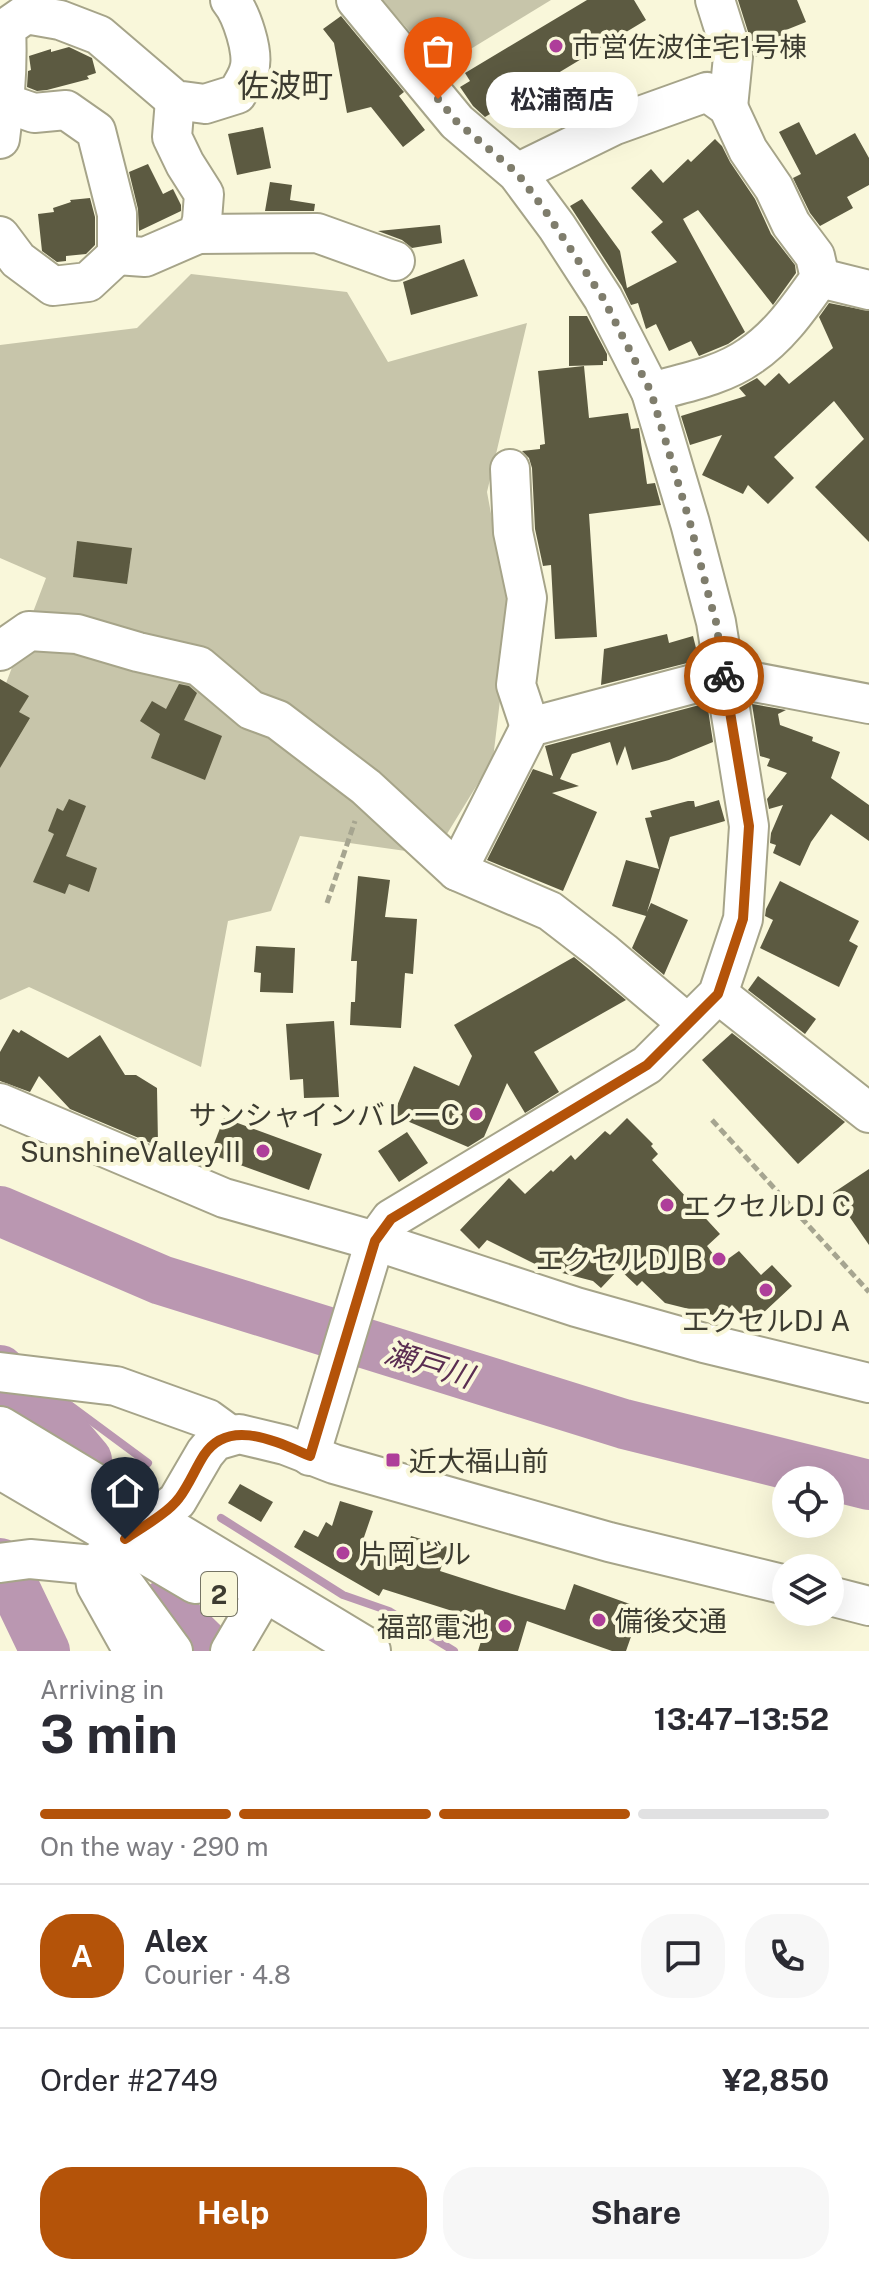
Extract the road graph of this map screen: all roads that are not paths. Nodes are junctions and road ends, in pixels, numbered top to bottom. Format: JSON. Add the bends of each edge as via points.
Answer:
{"nodes":[{"id":1,"x":230,"y":0,"type":"edge"},
{"id":2,"x":356,"y":0,"type":"edge"},
{"id":3,"x":715,"y":0,"type":"edge"},
{"id":4,"x":175,"y":100,"type":"junction"},
{"id":5,"x":728,"y":107,"type":"junction"},
{"id":6,"x":2,"y":121,"type":"edge"},
{"id":7,"x":517,"y":173,"type":"junction"},
{"id":8,"x":198,"y":234,"type":"junction"},
{"id":9,"x":0,"y":236,"type":"edge"},
{"id":10,"x":117,"y":255,"type":"junction"},
{"id":11,"x":395,"y":261,"type":"dead end"},
{"id":12,"x":820,"y":278,"type":"junction"},
{"id":13,"x":869,"y":290,"type":"edge"},
{"id":14,"x":651,"y":392,"type":"junction"},
{"id":15,"x":510,"y":469,"type":"dead end"},
{"id":16,"x":0,"y":651,"type":"edge"},
{"id":17,"x":723,"y":676,"type":"junction"},
{"id":18,"x":869,"y":704,"type":"edge"},
{"id":19,"x":530,"y":727,"type":"junction"},
{"id":20,"x":457,"y":871,"type":"junction"},
{"id":21,"x":718,"y":994,"type":"junction"},
{"id":22,"x":688,"y":1024,"type":"junction"},
{"id":23,"x":0,"y":1103,"type":"edge"},
{"id":24,"x":869,"y":1113,"type":"edge"},
{"id":25,"x":373,"y":1247,"type":"junction"},
{"id":26,"x":0,"y":1372,"type":"edge"},
{"id":27,"x":869,"y":1383,"type":"edge"},
{"id":28,"x":0,"y":1429,"type":"edge"},
{"id":29,"x":230,"y":1435,"type":"junction"},
{"id":30,"x":314,"y":1442,"type":"junction"},
{"id":31,"x":0,"y":1466,"type":"edge"},
{"id":32,"x":124,"y":1541,"type":"junction"},
{"id":33,"x":15,"y":1561,"type":"edge"},
{"id":34,"x":772,"y":1582,"type":"edge"},
{"id":35,"x":844,"y":1600,"type":"edge"},
{"id":36,"x":869,"y":1606,"type":"edge"},
{"id":37,"x":247,"y":1631,"type":"edge"},
{"id":38,"x":133,"y":1651,"type":"edge"},
{"id":39,"x":173,"y":1651,"type":"edge"},
{"id":40,"x":311,"y":1651,"type":"edge"},
{"id":41,"x":368,"y":1651,"type":"edge"}],
"edges":[{"from":1,"to":4,"type":"street","via":[[248,40],[251,66],[237,94],[205,104]]},
{"from":2,"to":7,"type":"street","via":[[457,122]]},
{"from":3,"to":5,"type":"street","via":[[733,57]]},
{"from":4,"to":6,"type":"street","via":[[99,35],[26,14],[6,28]]},
{"from":4,"to":8,"type":"street","via":[[172,137],[204,194]]},
{"from":5,"to":7,"type":"street","via":[[707,92],[615,125]]},
{"from":5,"to":12,"type":"street","via":[[791,224],[815,256]]},
{"from":6,"to":10,"type":"street","via":[[66,110],[96,131],[117,214]]},
{"from":7,"to":14,"type":"street","via":[[603,298]]},
{"from":8,"to":10,"type":"street","via":[[145,257]]},
{"from":8,"to":11,"type":"street","via":[[317,233]]},
{"from":9,"to":10,"type":"street","via":[[18,260],[53,286],[88,282]]},
{"from":12,"to":13,"type":"street"},
{"from":12,"to":14,"type":"street","via":[[790,320],[750,357],[711,376]]},
{"from":14,"to":17,"type":"street","via":[[716,622]]},
{"from":15,"to":19,"type":"street","via":[[513,532],[527,598],[516,685]]},
{"from":16,"to":20,"type":"street","via":[[29,631],[77,634],[199,666],[251,710],[278,720],[366,787]]},
{"from":17,"to":18,"type":"street"},
{"from":17,"to":19,"type":"street"},
{"from":17,"to":21,"type":"street","via":[[749,826],[743,919]]},
{"from":19,"to":20,"type":"street"},
{"from":20,"to":22,"type":"street","via":[[550,911]]},
{"from":21,"to":22,"type":"street"},
{"from":21,"to":24,"type":"street"},
{"from":22,"to":25,"type":"street","via":[[647,1065],[391,1219]]},
{"from":23,"to":25,"type":"street","via":[[224,1198]]},
{"from":25,"to":27,"type":"street","via":[[704,1343]]},
{"from":25,"to":30,"type":"street"},
{"from":26,"to":29,"type":"street","via":[[116,1386],[208,1419]]},
{"from":28,"to":32,"type":"highway","number":"2"},
{"from":29,"to":30,"type":"street"},
{"from":29,"to":32,"type":"street","via":[[205,1453],[177,1501]]},
{"from":30,"to":34,"type":"street","via":[[609,1542]]},
{"from":31,"to":32,"type":"highway","number":"2"},
{"from":32,"to":33,"type":"street"},
{"from":32,"to":37,"type":"highway","number":"2"},
{"from":32,"to":38,"type":"street","via":[[96,1585]]},
{"from":32,"to":39,"type":"street","via":[[124,1584]]},
{"from":35,"to":36,"type":"street"},
{"from":37,"to":40,"type":"highway","number":"2"},
{"from":37,"to":41,"type":"highway","number":"2"}]}
